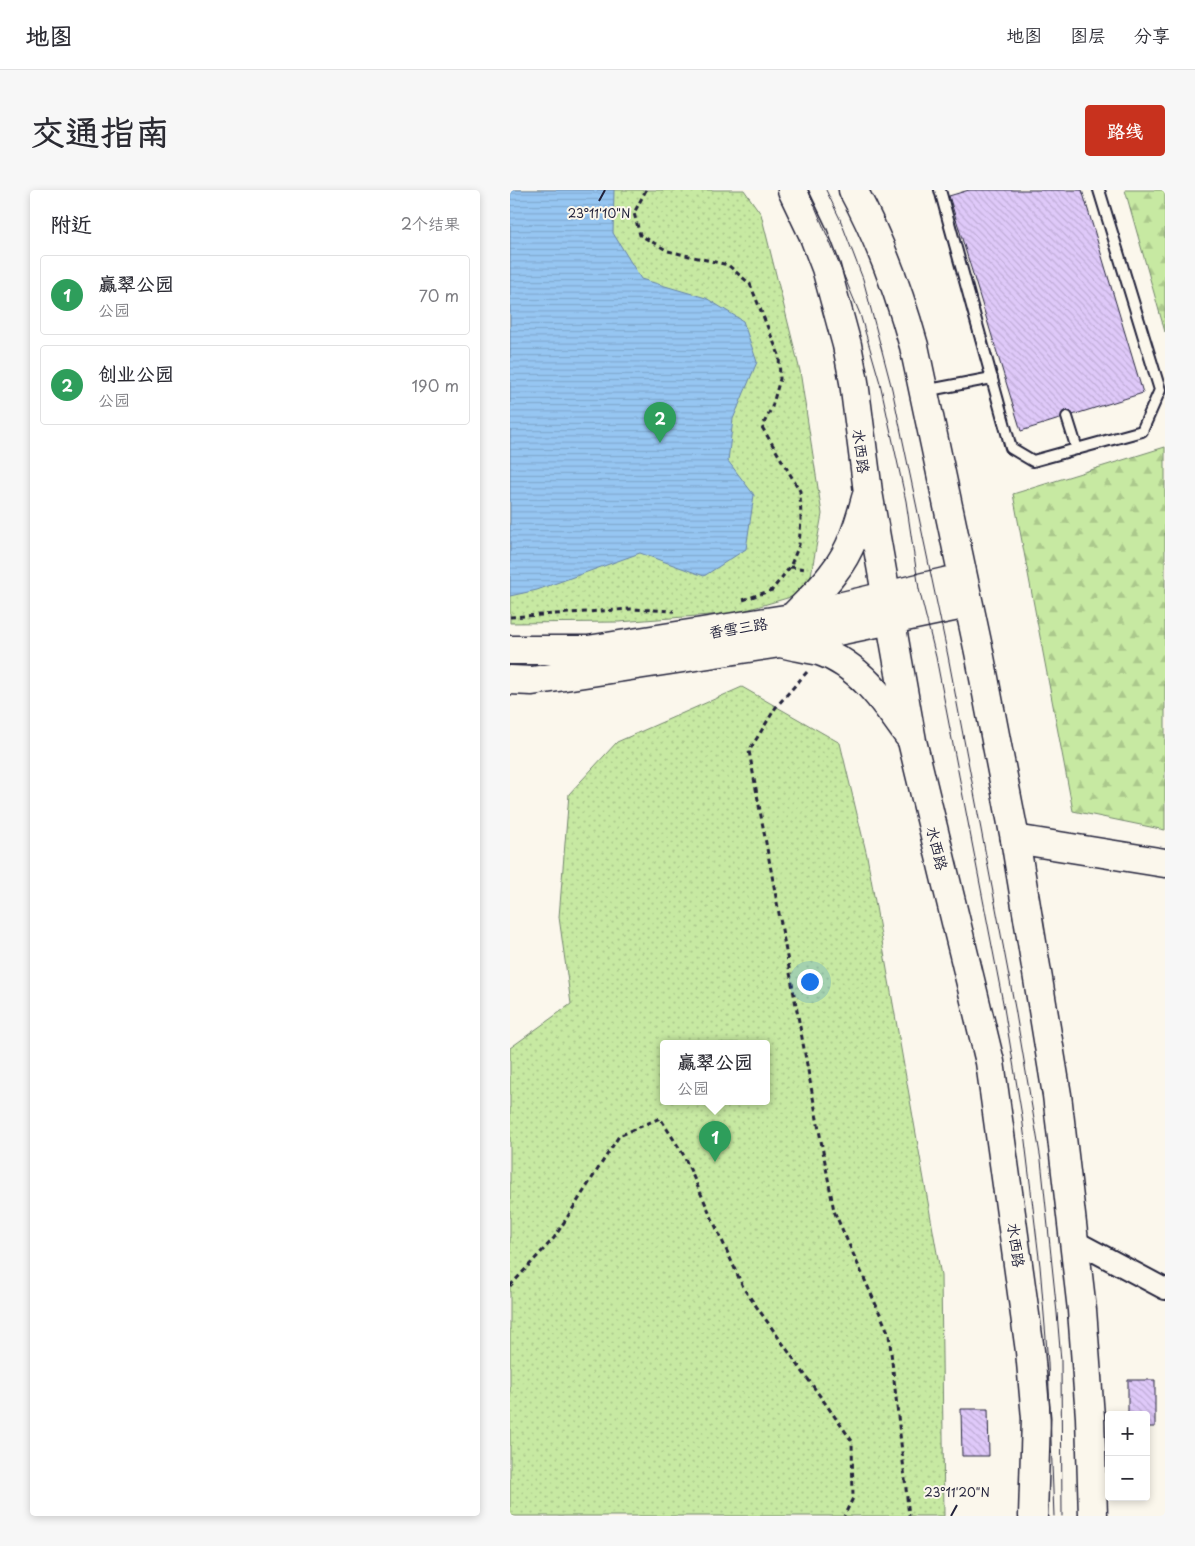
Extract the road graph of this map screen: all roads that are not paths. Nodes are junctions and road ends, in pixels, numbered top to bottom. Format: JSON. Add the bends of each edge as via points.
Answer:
{"nodes":[{"id":1,"x":792,"y":190,"type":"edge"},
{"id":2,"x":853,"y":190,"type":"edge"},
{"id":3,"x":940,"y":190,"type":"edge"},
{"id":4,"x":1099,"y":190,"type":"edge"},
{"id":5,"x":992,"y":378,"type":"junction"},
{"id":6,"x":924,"y":391,"type":"junction"},
{"id":7,"x":1067,"y":416,"type":"dead end"},
{"id":8,"x":1077,"y":449,"type":"junction"},
{"id":9,"x":868,"y":492,"type":"junction"},
{"id":10,"x":965,"y":591,"type":"junction"},
{"id":11,"x":888,"y":608,"type":"junction"},
{"id":12,"x":792,"y":618,"type":"junction"},
{"id":13,"x":780,"y":643,"type":"junction"},
{"id":14,"x":510,"y":650,"type":"edge"},
{"id":15,"x":510,"y":680,"type":"edge"},
{"id":16,"x":912,"y":740,"type":"junction"},
{"id":17,"x":1015,"y":839,"type":"junction"},
{"id":18,"x":1165,"y":863,"type":"edge"},
{"id":19,"x":1073,"y":1240,"type":"junction"},
{"id":20,"x":1165,"y":1289,"type":"edge"},
{"id":21,"x":1033,"y":1516,"type":"edge"},
{"id":22,"x":1093,"y":1516,"type":"edge"}],
"edges":[{"from":1,"to":9,"type":"main road","name":"水西路","via":[[813,234],[838,306],[854,382]]},
{"from":2,"to":6,"type":"main road","via":[[870,222],[901,299]]},
{"from":3,"to":5,"type":"lane"},
{"from":4,"to":8,"type":"lane","via":[[1160,390],[1142,431]]},
{"from":5,"to":6,"type":"lane"},
{"from":5,"to":8,"type":"lane","via":[[1011,448],[1033,461]]},
{"from":6,"to":10,"type":"main road"},
{"from":7,"to":8,"type":"lane"},
{"from":9,"to":11,"type":"main road","name":"水西路"},
{"from":9,"to":12,"type":"main road","via":[[852,541],[840,564]]},
{"from":10,"to":11,"type":"main road","name":"香雪三路"},
{"from":10,"to":17,"type":"main road"},
{"from":11,"to":12,"type":"main road","name":"香雪三路"},
{"from":11,"to":13,"type":"main road","name":"香雪三路"},
{"from":11,"to":16,"type":"main road","name":"水西路"},
{"from":12,"to":14,"type":"main road","name":"香雪三路","via":[[588,650]]},
{"from":13,"to":15,"type":"main road","name":"香雪三路","via":[[532,681]]},
{"from":13,"to":16,"type":"main road","via":[[819,651],[856,672],[889,708]]},
{"from":16,"to":21,"type":"main road","name":"水西路","via":[[990,1062],[1030,1351],[1036,1418]]},
{"from":17,"to":18,"type":"main road"},
{"from":17,"to":19,"type":"main road","via":[[1057,1095]]},
{"from":19,"to":20,"type":"street"},
{"from":19,"to":22,"type":"main road","via":[[1086,1360]]}]}
